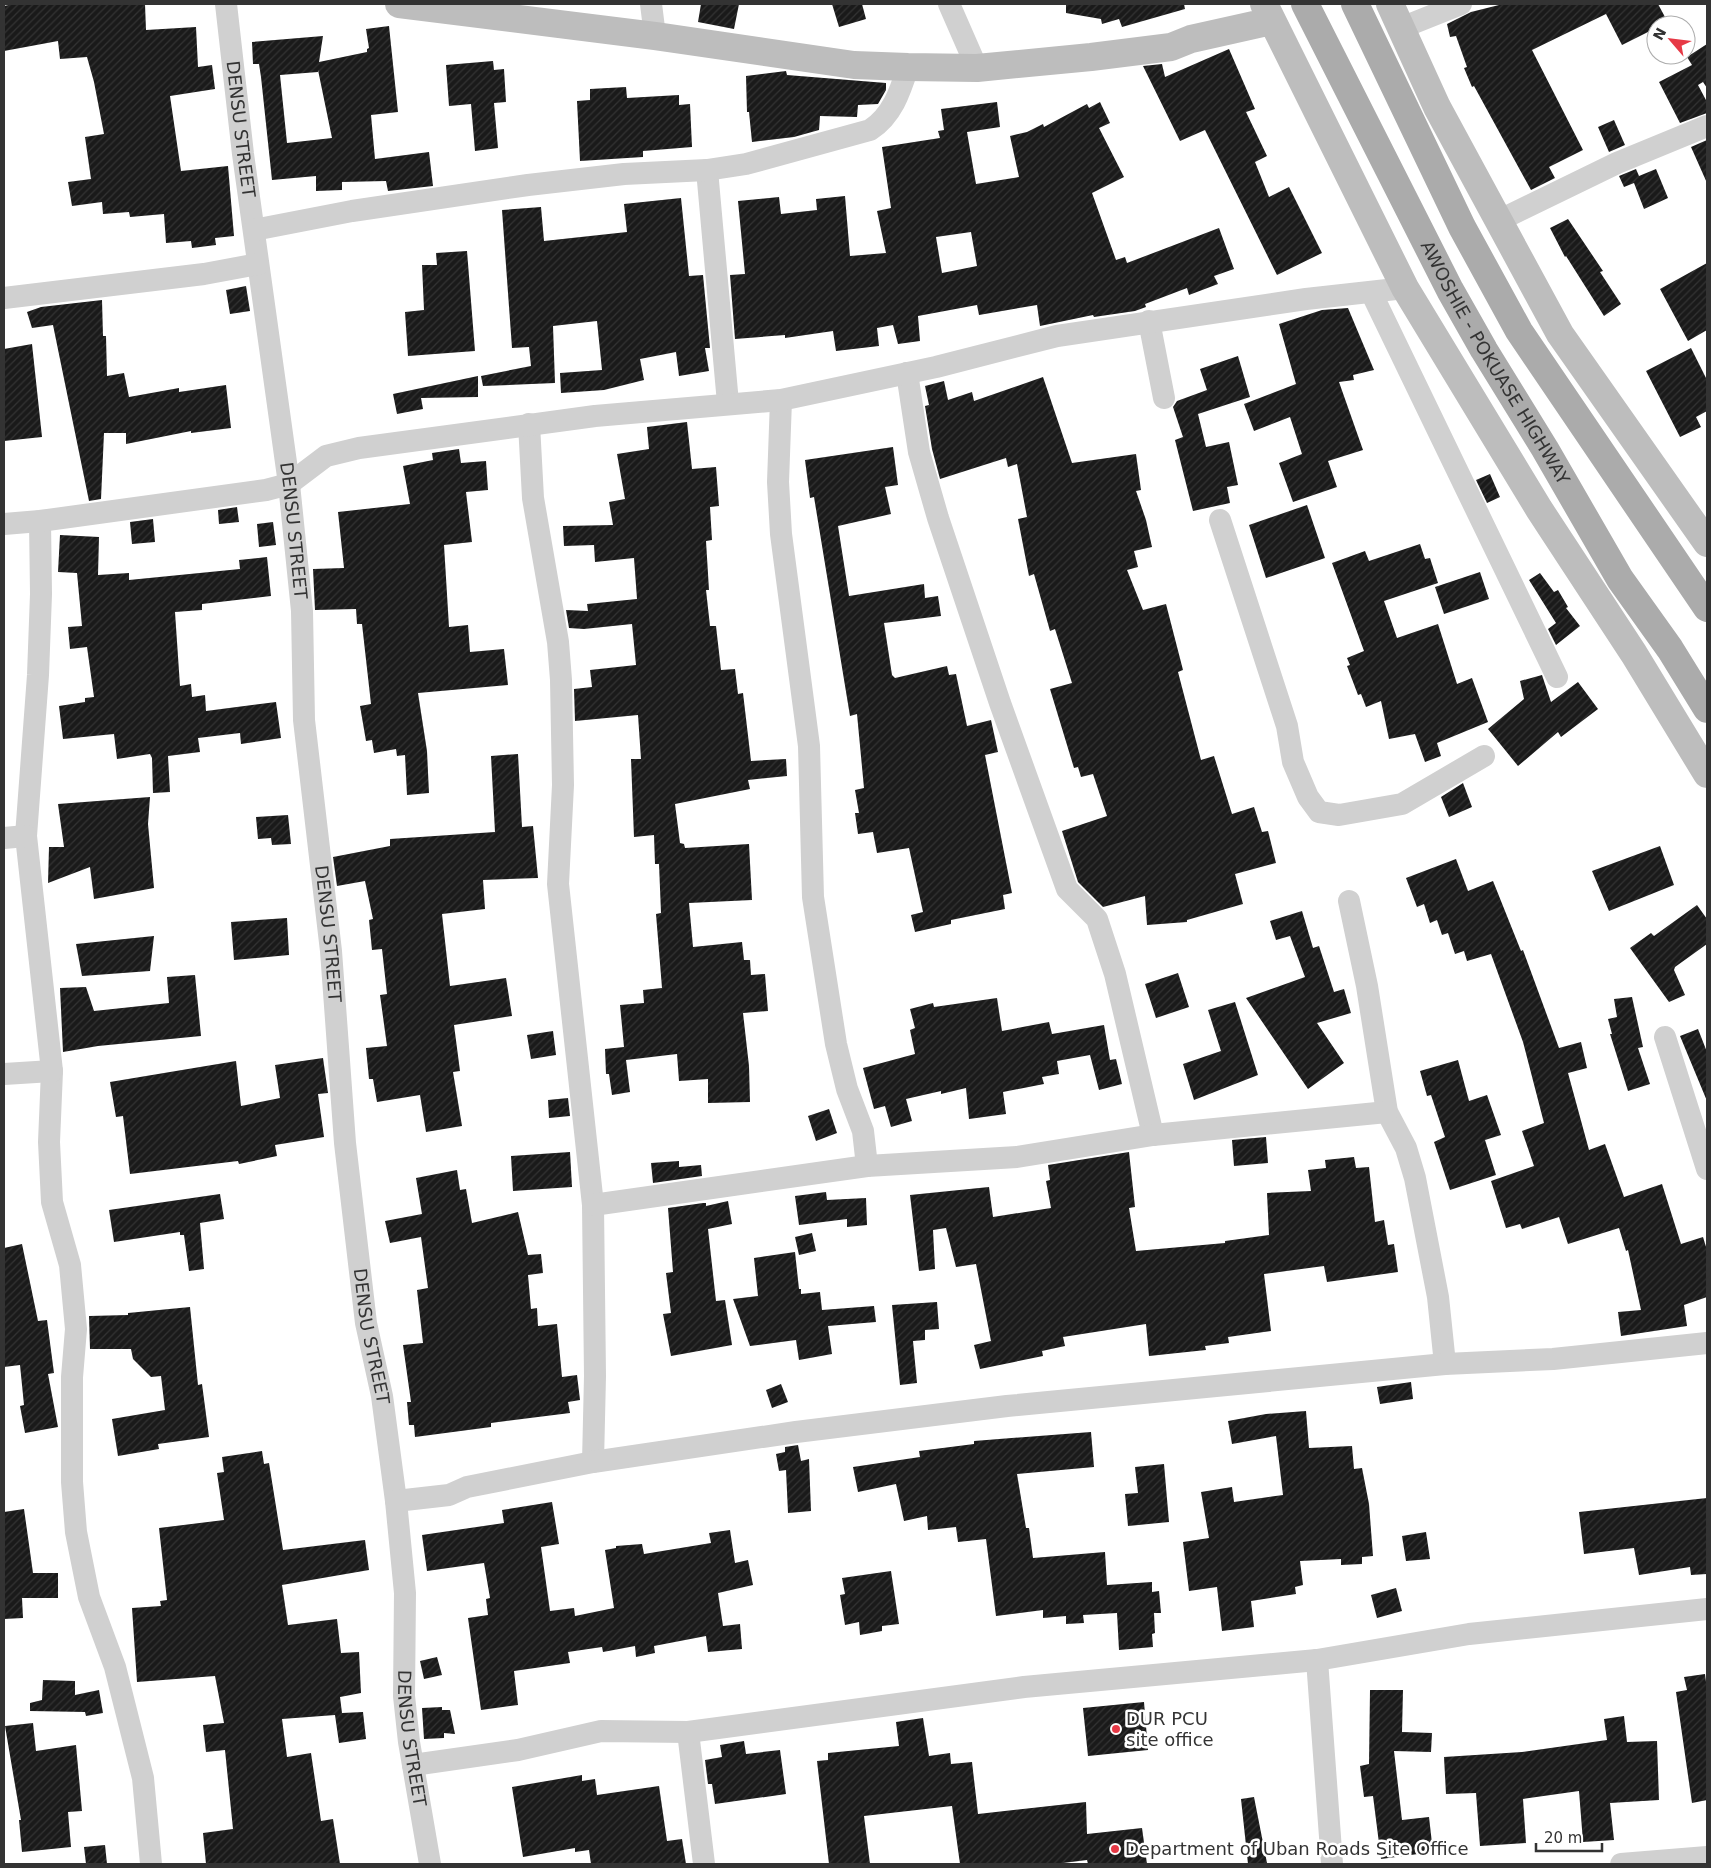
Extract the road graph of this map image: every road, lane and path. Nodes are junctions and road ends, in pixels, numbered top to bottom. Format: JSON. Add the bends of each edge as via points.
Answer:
{"nodes":[{"id":1,"x":226,"y":4,"type":"edge"},
{"id":2,"x":399,"y":4,"type":"edge"},
{"id":3,"x":651,"y":4,"type":"edge"},
{"id":4,"x":949,"y":4,"type":"edge"},
{"id":5,"x":1305,"y":4,"type":"edge"},
{"id":6,"x":1355,"y":4,"type":"edge"},
{"id":7,"x":1461,"y":4,"type":"edge"},
{"id":8,"x":1268,"y":12,"type":"edge"},
{"id":9,"x":1395,"y":16,"type":"edge"},
{"id":10,"x":655,"y":36,"type":"junction"},
{"id":11,"x":908,"y":67,"type":"junction"},
{"id":12,"x":977,"y":68,"type":"junction"},
{"id":13,"x":1707,"y":126,"type":"edge"},
{"id":14,"x":707,"y":170,"type":"junction"},
{"id":15,"x":1498,"y":221,"type":"junction"},
{"id":16,"x":254,"y":230,"type":"junction"},
{"id":17,"x":258,"y":264,"type":"junction"},
{"id":18,"x":1405,"y":288,"type":"junction"},
{"id":19,"x":1371,"y":292,"type":"junction"},
{"id":20,"x":4,"y":298,"type":"edge"},
{"id":21,"x":1149,"y":321,"type":"junction"},
{"id":22,"x":907,"y":373,"type":"junction"},
{"id":23,"x":1164,"y":398,"type":"dead end"},
{"id":24,"x":781,"y":400,"type":"junction"},
{"id":25,"x":728,"y":403,"type":"junction"},
{"id":26,"x":529,"y":424,"type":"junction"},
{"id":27,"x":290,"y":484,"type":"junction"},
{"id":28,"x":1220,"y":520,"type":"dead end"},
{"id":29,"x":40,"y":522,"type":"junction"},
{"id":30,"x":4,"y":524,"type":"edge"},
{"id":31,"x":1707,"y":543,"type":"edge"},
{"id":32,"x":1707,"y":608,"type":"edge"},
{"id":33,"x":1557,"y":677,"type":"dead end"},
{"id":34,"x":1707,"y":709,"type":"edge"},
{"id":35,"x":1484,"y":756,"type":"dead end"},
{"id":36,"x":1707,"y":774,"type":"edge"},
{"id":37,"x":26,"y":836,"type":"junction"},
{"id":38,"x":4,"y":838,"type":"edge"},
{"id":39,"x":1349,"y":901,"type":"dead end"},
{"id":40,"x":1665,"y":1036,"type":"dead end"},
{"id":41,"x":52,"y":1071,"type":"junction"},
{"id":42,"x":4,"y":1074,"type":"edge"},
{"id":43,"x":1387,"y":1112,"type":"junction"},
{"id":44,"x":1153,"y":1135,"type":"junction"},
{"id":45,"x":867,"y":1166,"type":"junction"},
{"id":46,"x":1707,"y":1170,"type":"edge"},
{"id":47,"x":592,"y":1205,"type":"junction"},
{"id":48,"x":1707,"y":1343,"type":"edge"},
{"id":49,"x":1446,"y":1364,"type":"junction"},
{"id":50,"x":593,"y":1462,"type":"junction"},
{"id":51,"x":396,"y":1500,"type":"junction"},
{"id":52,"x":1707,"y":1609,"type":"edge"},
{"id":53,"x":1317,"y":1660,"type":"junction"},
{"id":54,"x":688,"y":1732,"type":"junction"},
{"id":55,"x":413,"y":1765,"type":"junction"},
{"id":56,"x":1707,"y":1857,"type":"edge"},
{"id":57,"x":151,"y":1864,"type":"edge"},
{"id":58,"x":430,"y":1864,"type":"edge"},
{"id":59,"x":704,"y":1864,"type":"edge"},
{"id":60,"x":1332,"y":1864,"type":"edge"},
{"id":61,"x":1621,"y":1864,"type":"edge"}],
"edges":[{"from":1,"to":16,"type":"street","name":"DENSU STREET"},
{"from":2,"to":10,"type":"street"},
{"from":3,"to":10,"type":"street"},
{"from":4,"to":12,"type":"street"},
{"from":5,"to":34,"type":"main road","name":"AWOSHIE - POKUASE HIGHWAY","via":[[1450,290],[1484,350],[1620,579],[1670,649]]},
{"from":6,"to":32,"type":"main road","name":"AWOSHIE - POKUASE HIGHWAY","via":[[1462,227],[1519,331]]},
{"from":7,"to":9,"type":"street"},
{"from":8,"to":12,"type":"street","via":[[1171,47]]},
{"from":8,"to":18,"type":"street"},
{"from":9,"to":15,"type":"street","via":[[1437,108]]},
{"from":10,"to":11,"type":"street","via":[[854,65]]},
{"from":11,"to":12,"type":"street"},
{"from":11,"to":14,"type":"street","via":[[892,108],[881,123],[870,130],[746,164]]},
{"from":13,"to":15,"type":"street","via":[[1618,163]]},
{"from":14,"to":16,"type":"street","via":[[624,174],[528,185],[381,206]]},
{"from":14,"to":25,"type":"street"},
{"from":15,"to":31,"type":"street","via":[[1560,334]]},
{"from":16,"to":17,"type":"street","name":"DENSU STREET"},
{"from":17,"to":20,"type":"street","via":[[204,274]]},
{"from":17,"to":27,"type":"street","name":"DENSU STREET"},
{"from":18,"to":19,"type":"street"},
{"from":18,"to":36,"type":"street","via":[[1539,509],[1634,654]]},
{"from":19,"to":21,"type":"street"},
{"from":19,"to":33,"type":"street"},
{"from":21,"to":22,"type":"street","via":[[1057,336]]},
{"from":21,"to":23,"type":"street"},
{"from":22,"to":24,"type":"street"},
{"from":22,"to":44,"type":"street","via":[[919,452],[938,518],[1067,890],[1097,919],[1114,974]]},
{"from":24,"to":25,"type":"street"},
{"from":24,"to":45,"type":"street","via":[[778,482],[781,534],[809,746],[813,897],[836,1044],[847,1089],[863,1132]]},
{"from":25,"to":26,"type":"street"},
{"from":26,"to":27,"type":"street","via":[[420,438],[326,456]]},
{"from":26,"to":47,"type":"street","via":[[533,498],[558,642],[563,785],[558,884]]},
{"from":27,"to":29,"type":"street","via":[[242,495]]},
{"from":27,"to":51,"type":"street","name":"DENSU STREET","via":[[302,611],[304,720],[332,951],[345,1143],[366,1323],[382,1396]]},
{"from":28,"to":35,"type":"street","via":[[1287,726],[1293,762],[1308,797],[1319,812],[1339,815],[1402,804]]},
{"from":29,"to":30,"type":"street"},
{"from":29,"to":37,"type":"street","via":[[38,675]]},
{"from":37,"to":38,"type":"street"},
{"from":37,"to":41,"type":"street"},
{"from":39,"to":43,"type":"street","via":[[1367,986]]},
{"from":40,"to":46,"type":"street"},
{"from":41,"to":42,"type":"street"},
{"from":41,"to":57,"type":"street","via":[[49,1142],[52,1202],[70,1265],[76,1329],[72,1377],[72,1482],[76,1532],[89,1597],[115,1667],[143,1778]]},
{"from":43,"to":44,"type":"street"},
{"from":43,"to":49,"type":"street","via":[[1406,1148],[1416,1178],[1438,1297]]},
{"from":44,"to":45,"type":"street","via":[[1017,1156]]},
{"from":45,"to":47,"type":"street"},
{"from":47,"to":50,"type":"street"},
{"from":48,"to":49,"type":"street","via":[[1552,1359]]},
{"from":49,"to":50,"type":"street","via":[[1006,1406]]},
{"from":50,"to":51,"type":"street","via":[[467,1487],[449,1495]]},
{"from":51,"to":55,"type":"street","name":"DENSU STREET","via":[[406,1594],[404,1696]]},
{"from":52,"to":53,"type":"street","via":[[1469,1634]]},
{"from":53,"to":54,"type":"street","via":[[1024,1688]]},
{"from":53,"to":60,"type":"street"},
{"from":54,"to":55,"type":"street","via":[[601,1731],[518,1750]]},
{"from":54,"to":59,"type":"street"},
{"from":55,"to":58,"type":"street","name":"DENSU STREET"},
{"from":56,"to":61,"type":"street"}]}
